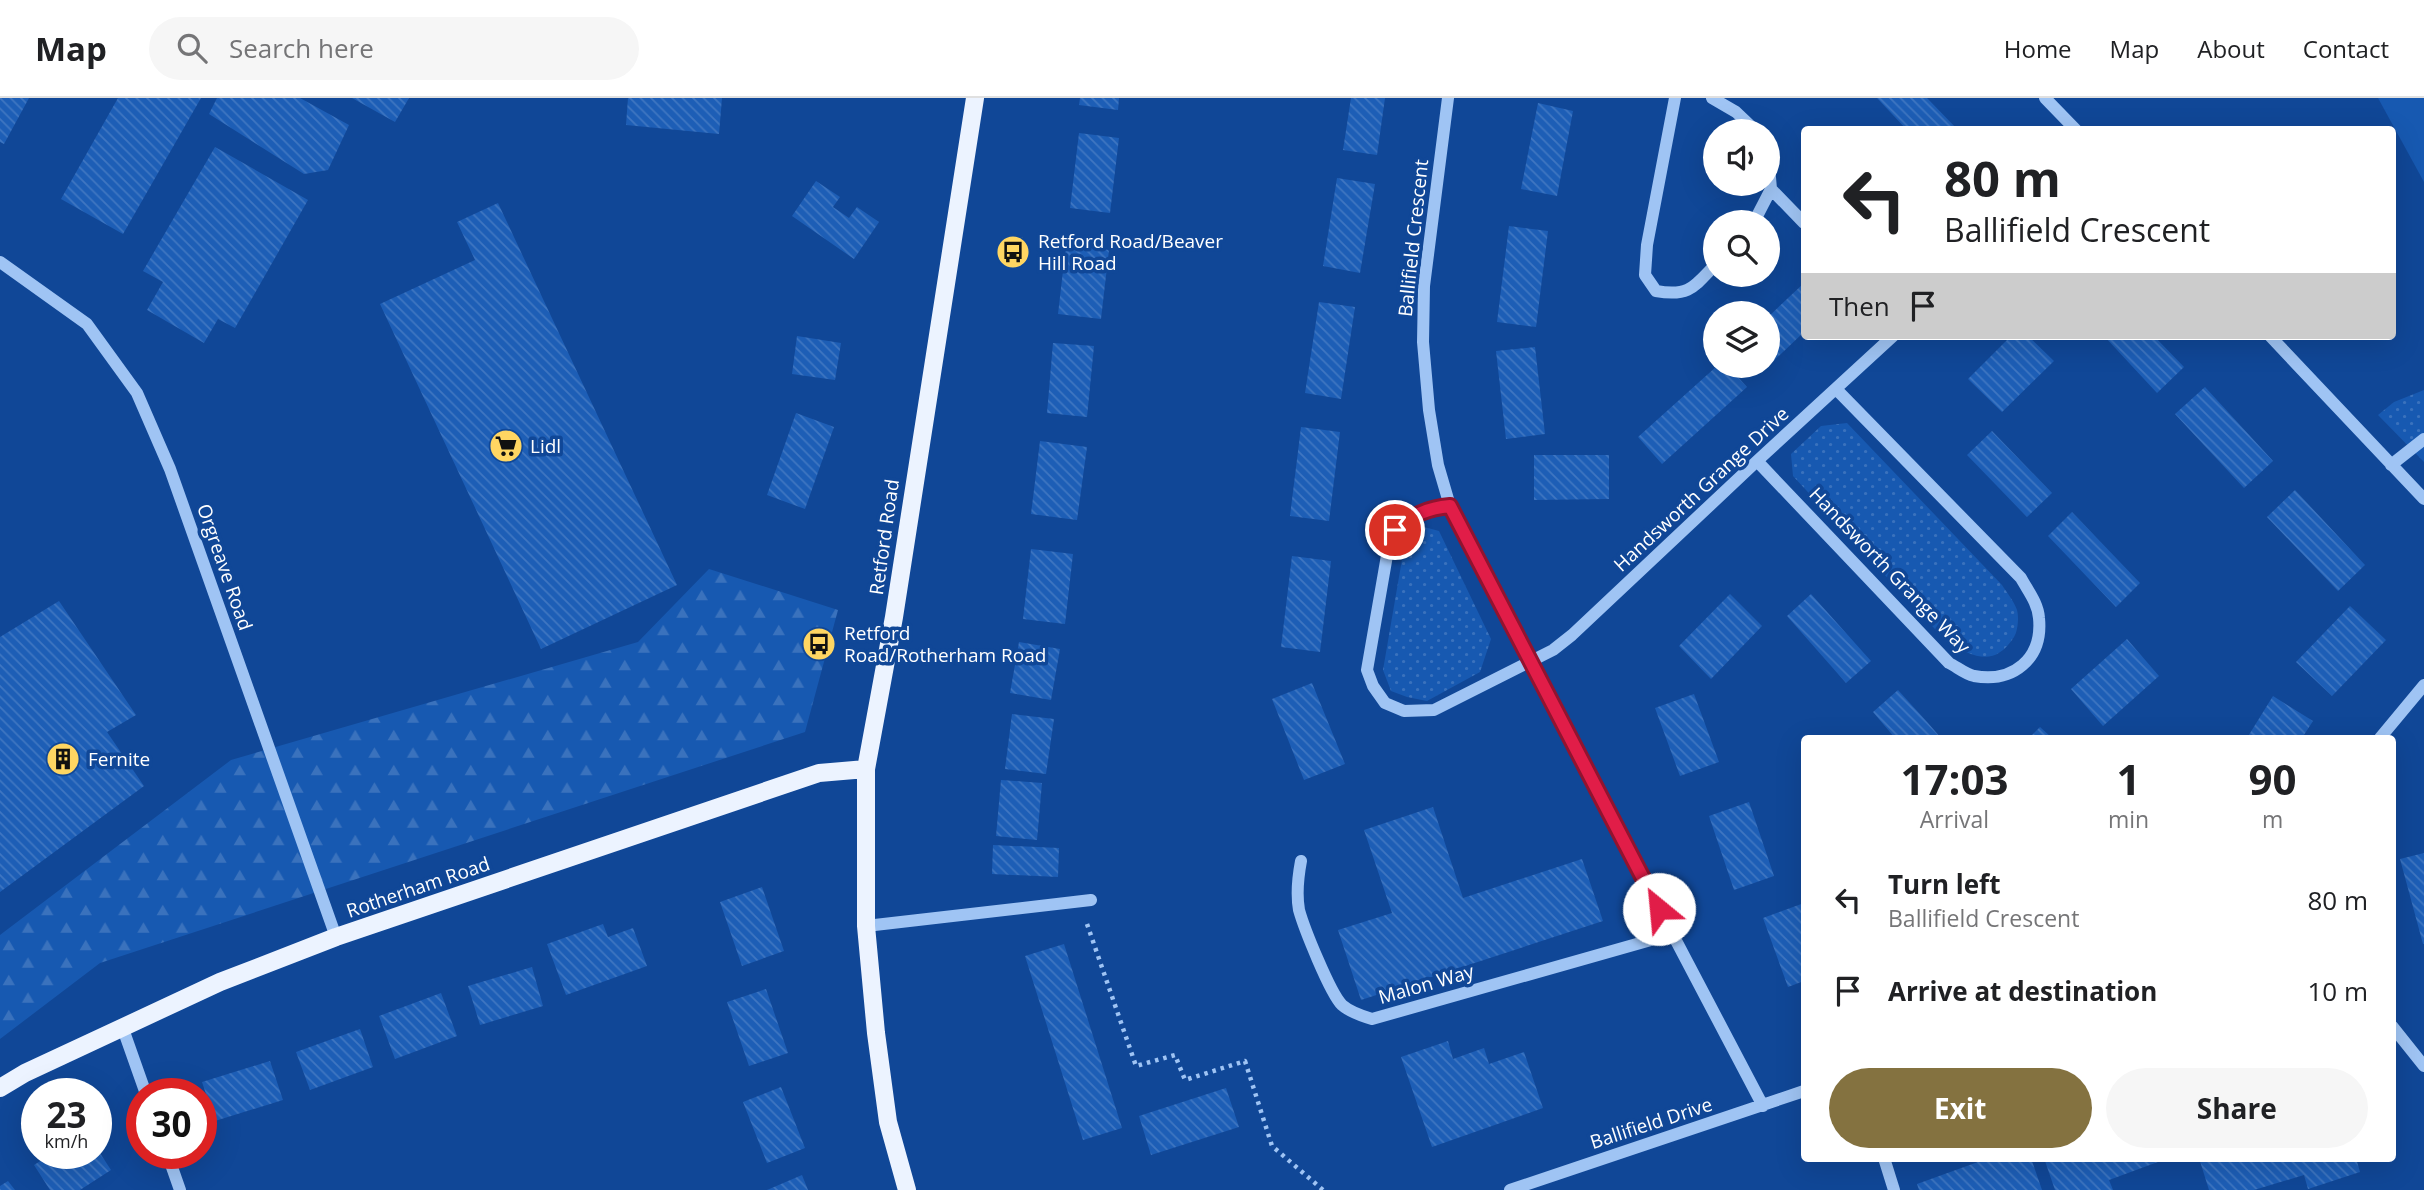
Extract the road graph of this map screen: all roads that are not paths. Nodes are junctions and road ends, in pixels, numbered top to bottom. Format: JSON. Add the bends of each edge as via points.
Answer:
{"nodes":[{"id":1,"x":975,"y":98,"type":"edge"},
{"id":2,"x":1448,"y":98,"type":"edge"},
{"id":3,"x":1675,"y":98,"type":"edge"},
{"id":4,"x":1712,"y":98,"type":"edge"},
{"id":5,"x":2045,"y":98,"type":"edge"},
{"id":6,"x":1743,"y":119,"type":"edge"},
{"id":7,"x":2072,"y":126,"type":"edge"},
{"id":8,"x":1778,"y":196,"type":"edge"},
{"id":9,"x":1801,"y":220,"type":"edge"},
{"id":10,"x":0,"y":262,"type":"edge"},
{"id":11,"x":1703,"y":278,"type":"edge"},
{"id":12,"x":1889,"y":340,"type":"edge"},
{"id":13,"x":2274,"y":340,"type":"edge"},
{"id":14,"x":1836,"y":389,"type":"junction"},
{"id":15,"x":2424,"y":439,"type":"edge"},
{"id":16,"x":1757,"y":461,"type":"junction"},
{"id":17,"x":2391,"y":465,"type":"junction"},
{"id":18,"x":2424,"y":499,"type":"edge"},
{"id":19,"x":1450,"y":506,"type":"junction"},
{"id":20,"x":1529,"y":661,"type":"junction"},
{"id":21,"x":2424,"y":685,"type":"edge"},
{"id":22,"x":2382,"y":735,"type":"edge"},
{"id":23,"x":866,"y":769,"type":"junction"},
{"id":24,"x":1301,"y":861,"type":"dead end"},
{"id":25,"x":1085,"y":901,"type":"road end"},
{"id":26,"x":866,"y":926,"type":"junction"},
{"id":27,"x":1672,"y":934,"type":"junction"},
{"id":28,"x":336,"y":937,"type":"junction"},
{"id":29,"x":122,"y":1026,"type":"junction"},
{"id":30,"x":2396,"y":1031,"type":"edge"},
{"id":31,"x":2424,"y":1066,"type":"edge"},
{"id":32,"x":140,"y":1078,"type":"edge"},
{"id":33,"x":0,"y":1088,"type":"edge"},
{"id":34,"x":1801,"y":1092,"type":"edge"},
{"id":35,"x":1763,"y":1106,"type":"junction"},
{"id":36,"x":1885,"y":1162,"type":"edge"},
{"id":37,"x":173,"y":1169,"type":"edge"},
{"id":38,"x":180,"y":1190,"type":"edge"},
{"id":39,"x":907,"y":1190,"type":"edge"},
{"id":40,"x":1510,"y":1190,"type":"edge"},
{"id":41,"x":1894,"y":1190,"type":"edge"}],
"edges":[{"from":1,"to":23,"type":"main road","name":"Retford Road"},
{"from":2,"to":19,"type":"street","name":"Ballifield Crescent","via":[[1424,286],[1423,342],[1438,465]]},
{"from":3,"to":11,"type":"street","via":[[1645,275],[1656,291],[1673,294],[1692,289]]},
{"from":4,"to":6,"type":"street"},
{"from":5,"to":7,"type":"street"},
{"from":8,"to":9,"type":"street"},
{"from":10,"to":28,"type":"street","name":"Orgreave Road","via":[[87,324],[137,393],[170,469]]},
{"from":12,"to":14,"type":"street","name":"Handsworth Grange Drive"},
{"from":13,"to":17,"type":"street"},
{"from":14,"to":16,"type":"street","name":"Handsworth Grange Drive"},
{"from":14,"to":16,"type":"street","name":"Handsworth Grange Way","via":[[2021,578],[2039,617],[2039,640],[2031,659],[1996,677],[1971,675],[1949,663]]},
{"from":15,"to":17,"type":"street"},
{"from":16,"to":20,"type":"street","name":"Handsworth Grange Drive","via":[[1572,635]]},
{"from":17,"to":18,"type":"street"},
{"from":19,"to":20,"type":"street","name":"Ballifield Crescent"},
{"from":19,"to":20,"type":"street","via":[[1410,517],[1395,530],[1389,544],[1367,670],[1373,687],[1385,703],[1404,711],[1434,710]]},
{"from":20,"to":27,"type":"street","name":"Ballifield Crescent"},
{"from":21,"to":22,"type":"street"},
{"from":23,"to":26,"type":"main road","name":"Retford Road"},
{"from":23,"to":28,"type":"main road","name":"Rotherham Road","via":[[819,773]]},
{"from":24,"to":27,"type":"street","name":"Malon Way","via":[[1297,883],[1300,911],[1328,983],[1342,1005],[1372,1019]]},
{"from":25,"to":26,"type":"street"},
{"from":26,"to":39,"type":"main road","name":"Retford Road","via":[[888,1122]]},
{"from":27,"to":35,"type":"street","name":"Ballifield Crescent"},
{"from":28,"to":29,"type":"main road","name":"Rotherham Road"},
{"from":29,"to":32,"type":"street"},
{"from":29,"to":33,"type":"main road","name":"Rotherham Road"},
{"from":30,"to":31,"type":"street"},
{"from":34,"to":35,"type":"street","name":"Ballifield Drive"},
{"from":35,"to":40,"type":"street","name":"Ballifield Drive"},
{"from":36,"to":41,"type":"street"},
{"from":37,"to":38,"type":"street"}]}
